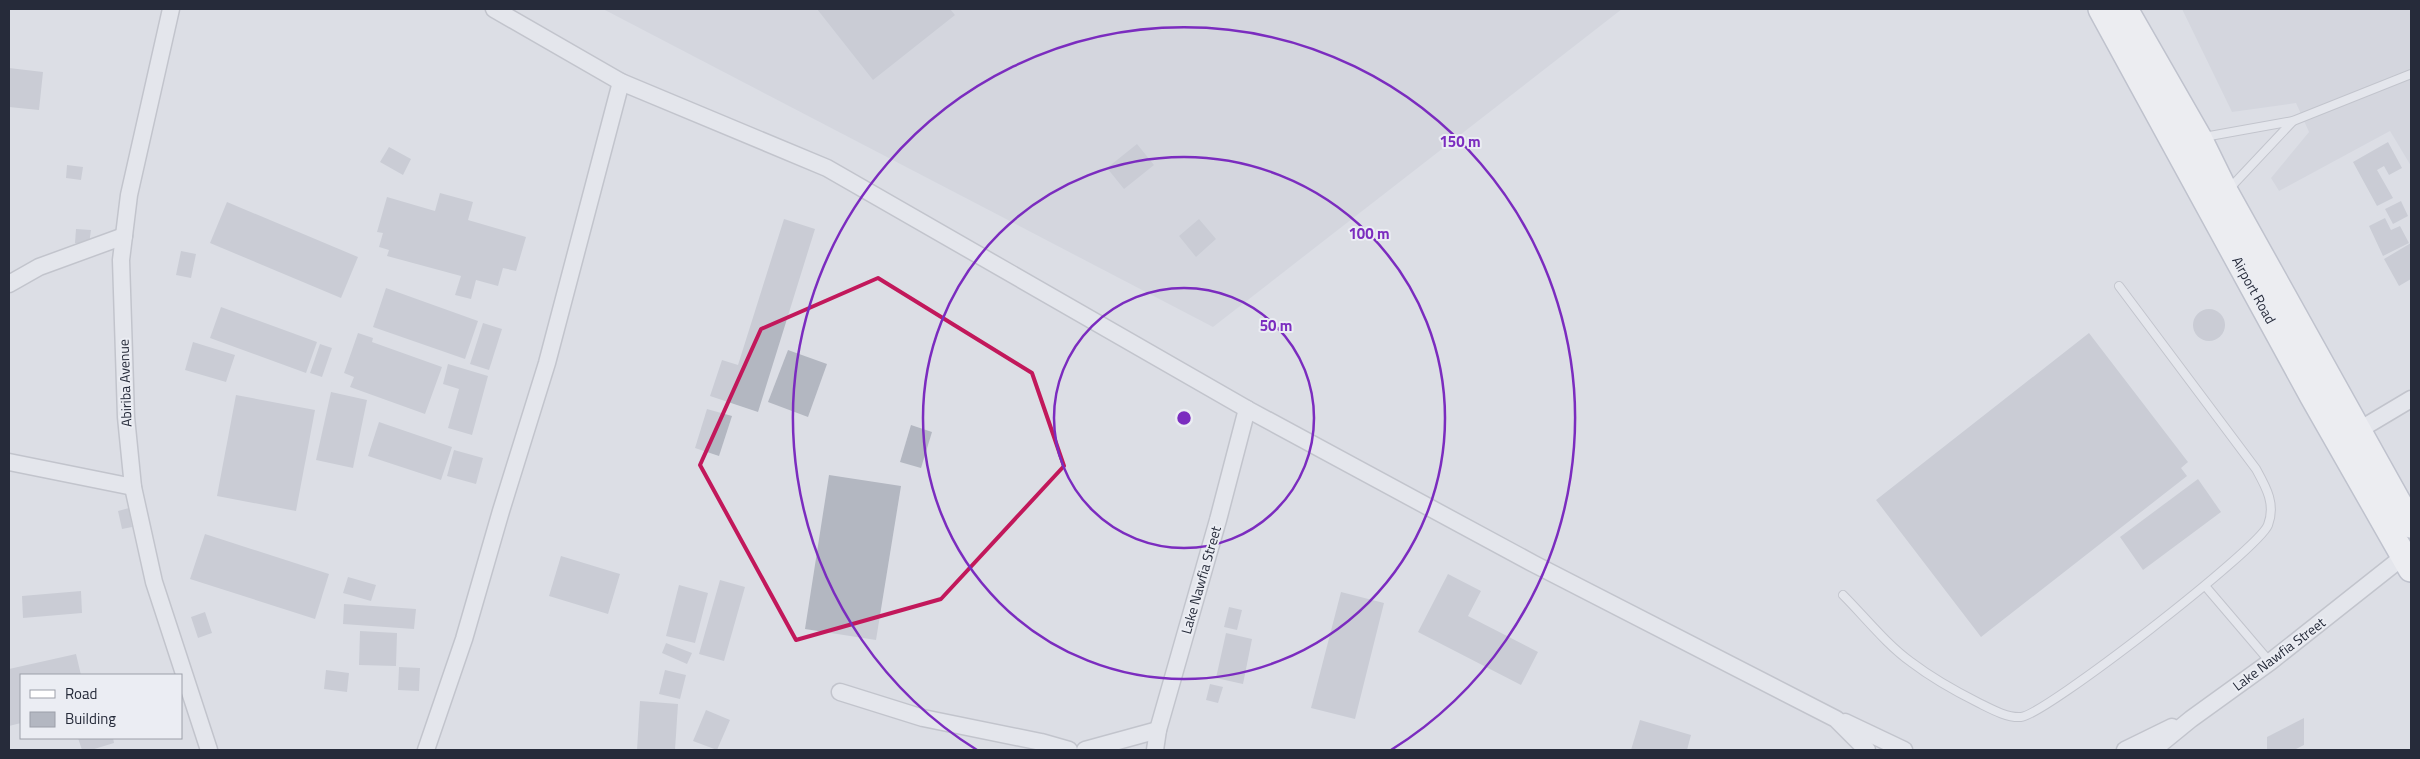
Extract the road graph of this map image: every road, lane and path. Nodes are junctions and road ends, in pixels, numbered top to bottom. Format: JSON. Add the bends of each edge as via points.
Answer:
{"nodes":[{"id":1,"x":171,"y":9,"type":"edge"},
{"id":2,"x":494,"y":9,"type":"edge"},
{"id":3,"x":2101,"y":9,"type":"edge"},
{"id":4,"x":2125,"y":9,"type":"edge"},
{"id":5,"x":2411,"y":74,"type":"edge"},
{"id":6,"x":2402,"y":78,"type":"junction"},
{"id":7,"x":2411,"y":80,"type":"edge"},
{"id":8,"x":621,"y":82,"type":"junction"},
{"id":9,"x":2293,"y":121,"type":"junction"},
{"id":10,"x":2187,"y":144,"type":"junction"},
{"id":11,"x":2216,"y":198,"type":"junction"},
{"id":12,"x":124,"y":236,"type":"junction"},
{"id":13,"x":9,"y":284,"type":"edge"},
{"id":14,"x":2119,"y":286,"type":"dead end"},
{"id":15,"x":2411,"y":399,"type":"edge"},
{"id":16,"x":1247,"y":409,"type":"junction"},
{"id":17,"x":2359,"y":430,"type":"junction"},
{"id":18,"x":9,"y":462,"type":"edge"},
{"id":19,"x":133,"y":487,"type":"junction"},
{"id":20,"x":2411,"y":525,"type":"edge"},
{"id":21,"x":2408,"y":563,"type":"edge"},
{"id":22,"x":2206,"y":587,"type":"junction"},
{"id":23,"x":1844,"y":595,"type":"dead end"},
{"id":24,"x":2270,"y":662,"type":"junction"},
{"id":25,"x":840,"y":692,"type":"dead end"},
{"id":26,"x":1836,"y":719,"type":"junction"},
{"id":27,"x":2191,"y":719,"type":"junction"},
{"id":28,"x":1158,"y":730,"type":"junction"},
{"id":29,"x":209,"y":750,"type":"edge"},
{"id":30,"x":426,"y":750,"type":"edge"},
{"id":31,"x":1069,"y":750,"type":"edge"},
{"id":32,"x":1085,"y":750,"type":"edge"},
{"id":33,"x":1155,"y":750,"type":"edge"},
{"id":34,"x":1867,"y":750,"type":"edge"},
{"id":35,"x":1904,"y":750,"type":"edge"},
{"id":36,"x":2125,"y":750,"type":"edge"},
{"id":37,"x":2153,"y":750,"type":"edge"}],
"edges":[{"from":1,"to":12,"type":"street","name":"Abiriba Avenue","via":[[129,195]]},
{"from":2,"to":8,"type":"street"},
{"from":3,"to":10,"type":"main road","name":"Airport Road"},
{"from":4,"to":10,"type":"main road","name":"Airport Road"},
{"from":5,"to":6,"type":"lane"},
{"from":6,"to":7,"type":"lane"},
{"from":6,"to":9,"type":"lane"},
{"from":8,"to":16,"type":"street","via":[[827,168]]},
{"from":8,"to":30,"type":"street","via":[[547,363],[464,639]]},
{"from":9,"to":10,"type":"lane"},
{"from":9,"to":11,"type":"lane"},
{"from":10,"to":11,"type":"main road","name":"Airport Road"},
{"from":11,"to":17,"type":"main road","name":"Airport Road"},
{"from":11,"to":21,"type":"main road","name":"Airport Road"},
{"from":12,"to":13,"type":"street","via":[[39,267]]},
{"from":12,"to":19,"type":"street","name":"Abiriba Avenue","via":[[121,260],[126,417]]},
{"from":14,"to":22,"type":"lane","via":[[2237,442],[2268,490],[2271,507],[2268,527]]},
{"from":15,"to":17,"type":"street"},
{"from":16,"to":26,"type":"street","via":[[1542,568]]},
{"from":16,"to":28,"type":"street","name":"Lake Nawfia Street"},
{"from":17,"to":20,"type":"main road","name":"Airport Road"},
{"from":18,"to":19,"type":"street"},
{"from":19,"to":29,"type":"street","name":"Abiriba Avenue","via":[[154,582]]},
{"from":21,"to":24,"type":"street","name":"Lake Nawfia Street"},
{"from":22,"to":23,"type":"lane","via":[[2063,694],[2022,717],[2009,716],[1966,696],[1909,661]]},
{"from":22,"to":24,"type":"lane"},
{"from":24,"to":27,"type":"street","name":"Lake Nawfia Street"},
{"from":25,"to":31,"type":"street","via":[[923,718]]},
{"from":26,"to":34,"type":"street"},
{"from":26,"to":35,"type":"street"},
{"from":27,"to":36,"type":"street"},
{"from":27,"to":37,"type":"street","name":"Lake Nawfia Street"},
{"from":28,"to":32,"type":"street"},
{"from":28,"to":33,"type":"street","name":"Lake Nawfia Street"}]}
